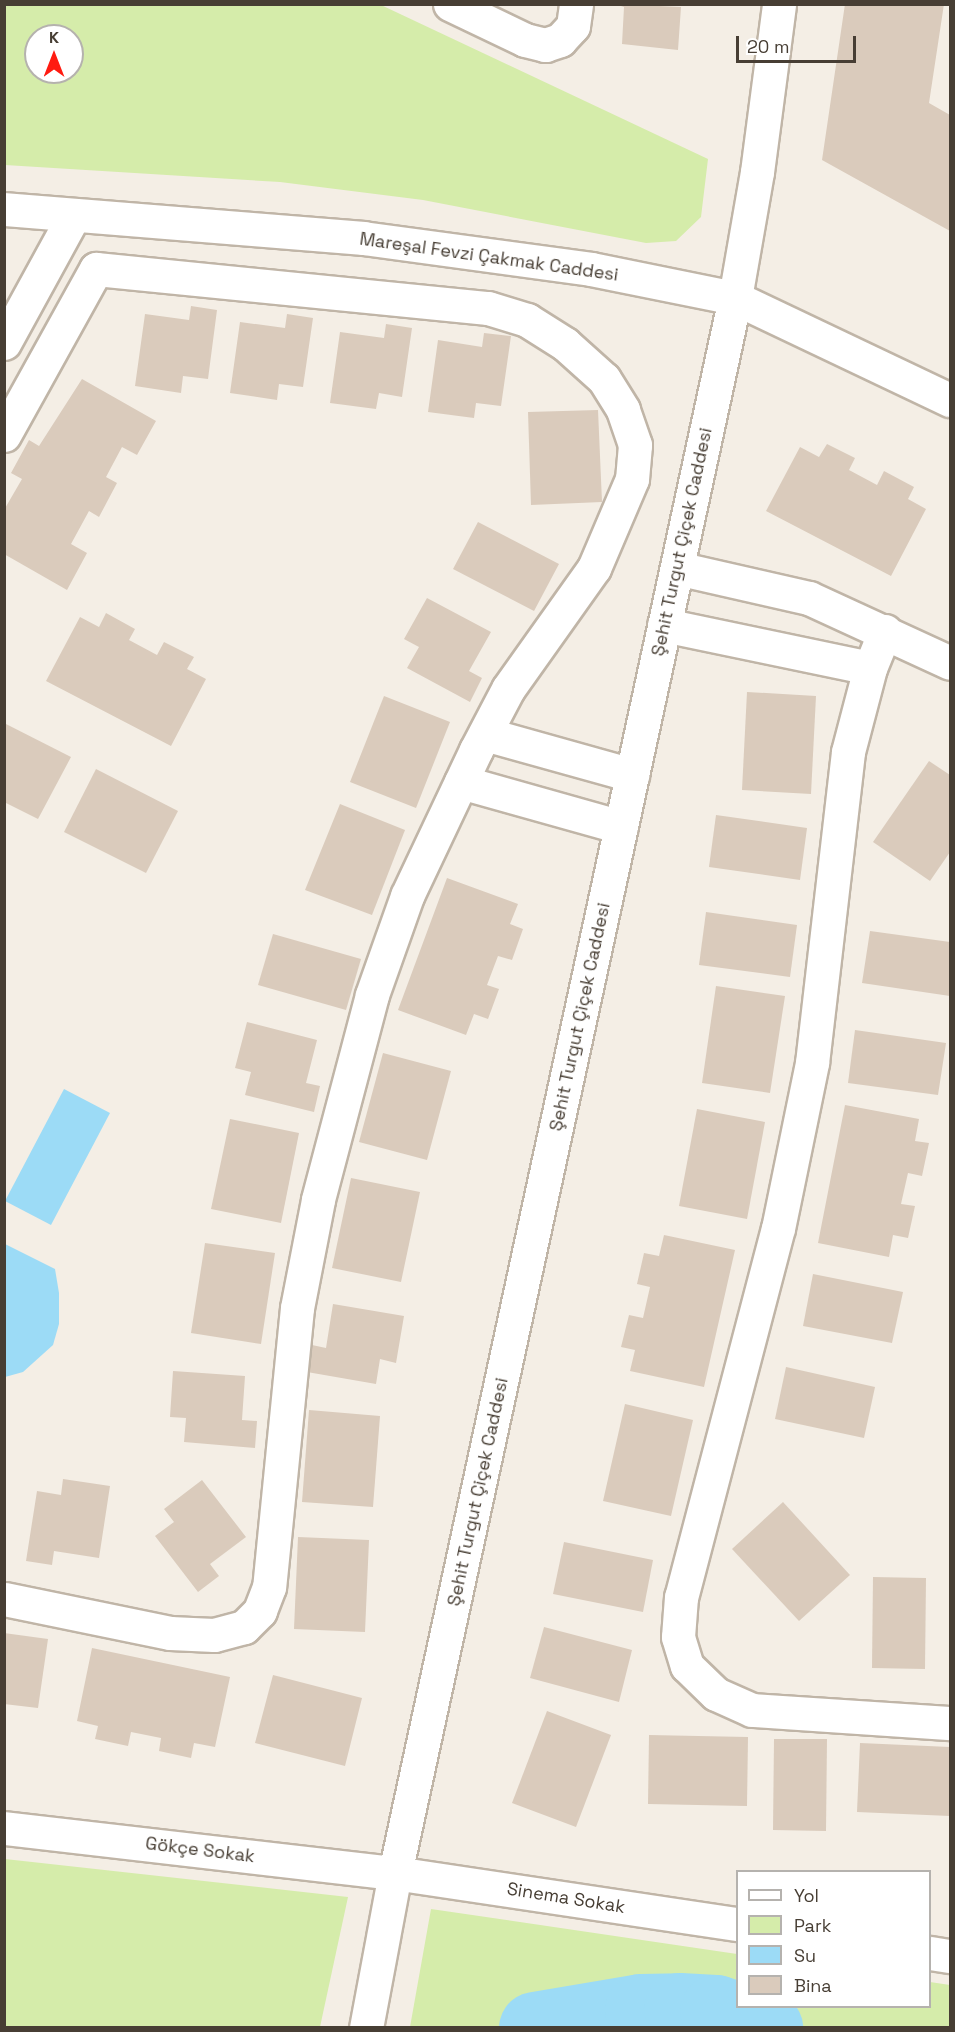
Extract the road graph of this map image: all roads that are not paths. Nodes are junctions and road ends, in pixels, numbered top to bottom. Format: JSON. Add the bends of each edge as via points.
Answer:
{"nodes":[{"id":1,"x":450,"y":4,"type":"edge"},
{"id":2,"x":576,"y":4,"type":"edge"},
{"id":3,"x":778,"y":4,"type":"edge"},
{"id":4,"x":4,"y":209,"type":"edge"},
{"id":5,"x":74,"y":215,"type":"junction"},
{"id":6,"x":735,"y":298,"type":"junction"},
{"id":7,"x":4,"y":343,"type":"edge"},
{"id":8,"x":951,"y":400,"type":"edge"},
{"id":9,"x":4,"y":435,"type":"edge"},
{"id":10,"x":677,"y":568,"type":"junction"},
{"id":11,"x":664,"y":625,"type":"junction"},
{"id":12,"x":885,"y":631,"type":"junction"},
{"id":13,"x":951,"y":663,"type":"edge"},
{"id":14,"x":870,"y":668,"type":"junction"},
{"id":15,"x":485,"y":734,"type":"junction"},
{"id":16,"x":632,"y":775,"type":"junction"},
{"id":17,"x":461,"y":782,"type":"junction"},
{"id":18,"x":621,"y":827,"type":"junction"},
{"id":19,"x":4,"y":1599,"type":"edge"},
{"id":20,"x":951,"y":1723,"type":"edge"},
{"id":21,"x":4,"y":1828,"type":"edge"},
{"id":22,"x":395,"y":1873,"type":"junction"},
{"id":23,"x":736,"y":1924,"type":"edge"},
{"id":24,"x":931,"y":1953,"type":"edge"},
{"id":25,"x":951,"y":1956,"type":"edge"},
{"id":26,"x":366,"y":2028,"type":"edge"}],
"edges":[{"from":1,"to":2,"type":"street","via":[[525,40],[546,45],[560,40],[573,26]]},
{"from":3,"to":6,"type":"street","name":"Şehit Turgut Çiçek Caddesi","via":[[757,172]]},
{"from":4,"to":5,"type":"street","name":"Mareşal Fevzi Çakmak Caddesi"},
{"from":5,"to":6,"type":"street","name":"Mareşal Fevzi Çakmak Caddesi","via":[[363,238],[591,269]]},
{"from":5,"to":7,"type":"street"},
{"from":6,"to":8,"type":"street","name":"Mareşal Fevzi Çakmak Caddesi"},
{"from":6,"to":10,"type":"street","name":"Şehit Turgut Çiçek Caddesi"},
{"from":9,"to":15,"type":"street","via":[[96,269],[488,308],[527,320],[565,344],[604,379],[623,410],[635,445],[632,479],[594,568],[508,689]]},
{"from":10,"to":11,"type":"street","name":"Şehit Turgut Çiçek Caddesi"},
{"from":10,"to":12,"type":"street","via":[[809,598]]},
{"from":11,"to":14,"type":"street"},
{"from":11,"to":16,"type":"street","name":"Şehit Turgut Çiçek Caddesi"},
{"from":12,"to":13,"type":"street"},
{"from":12,"to":14,"type":"street"},
{"from":14,"to":20,"type":"street","via":[[848,752],[812,1063],[778,1228],[681,1597],[678,1637],[687,1666],[716,1694],[752,1710]]},
{"from":15,"to":16,"type":"street"},
{"from":15,"to":17,"type":"street"},
{"from":16,"to":18,"type":"street","name":"Şehit Turgut Çiçek Caddesi"},
{"from":17,"to":18,"type":"street"},
{"from":17,"to":19,"type":"street","via":[[407,896],[372,995],[338,1114],[297,1308],[269,1587],[260,1611],[244,1627],[214,1635],[170,1633]]},
{"from":18,"to":22,"type":"street","name":"Şehit Turgut Çiçek Caddesi"},
{"from":21,"to":22,"type":"street","name":"Gökçe Sokak"},
{"from":22,"to":23,"type":"street","name":"Sinema Sokak"},
{"from":22,"to":26,"type":"street","name":"Şehit Turgut Çiçek Caddesi"},
{"from":24,"to":25,"type":"street"}]}
